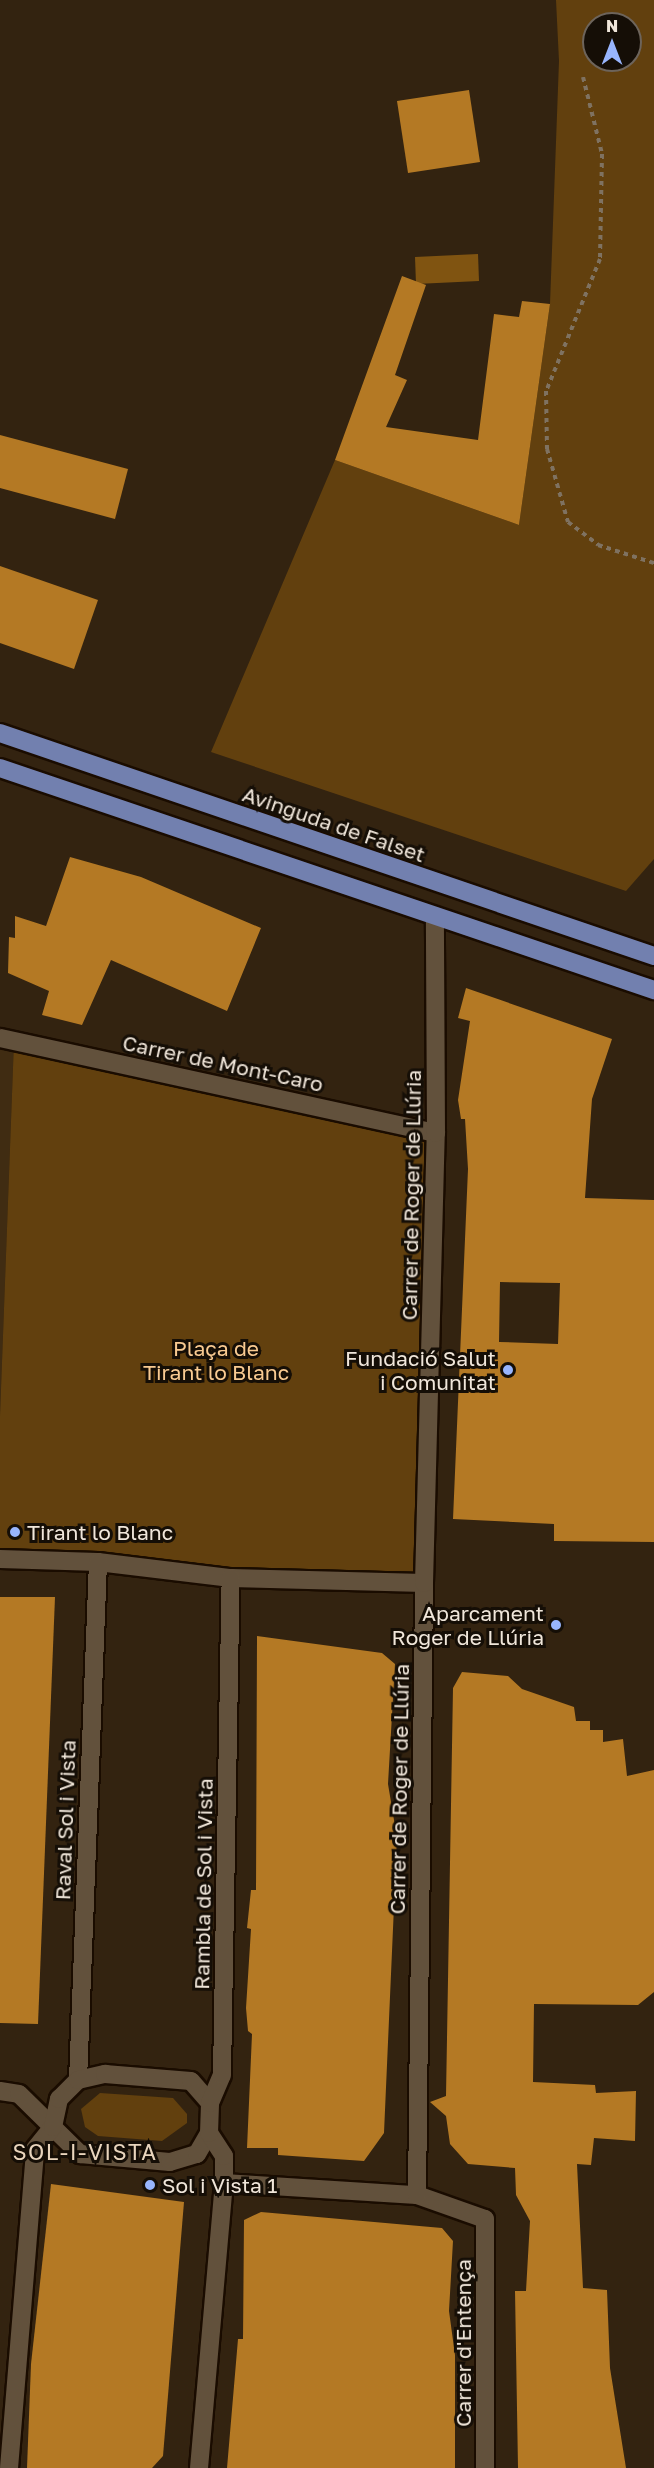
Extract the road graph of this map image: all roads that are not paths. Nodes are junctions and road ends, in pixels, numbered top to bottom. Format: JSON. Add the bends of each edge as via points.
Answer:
{"nodes":[{"id":1,"x":0,"y":733,"type":"edge"},
{"id":2,"x":0,"y":768,"type":"edge"},
{"id":3,"x":435,"y":916,"type":"junction"},
{"id":4,"x":654,"y":956,"type":"edge"},
{"id":5,"x":654,"y":990,"type":"edge"},
{"id":6,"x":0,"y":1038,"type":"edge"},
{"id":7,"x":436,"y":1133,"type":"junction"},
{"id":8,"x":0,"y":1559,"type":"edge"},
{"id":9,"x":98,"y":1562,"type":"junction"},
{"id":10,"x":231,"y":1578,"type":"junction"},
{"id":11,"x":424,"y":1582,"type":"junction"},
{"id":12,"x":78,"y":2080,"type":"junction"},
{"id":13,"x":0,"y":2091,"type":"edge"},
{"id":14,"x":210,"y":2103,"type":"junction"},
{"id":15,"x":53,"y":2127,"type":"junction"},
{"id":16,"x":209,"y":2133,"type":"junction"},
{"id":17,"x":224,"y":2183,"type":"junction"},
{"id":18,"x":417,"y":2195,"type":"junction"},
{"id":19,"x":9,"y":2468,"type":"edge"},
{"id":20,"x":199,"y":2468,"type":"edge"},
{"id":21,"x":485,"y":2468,"type":"edge"}],
"edges":[{"from":1,"to":4,"type":"main road","name":"Avinguda de Falset"},
{"from":2,"to":3,"type":"main road"},
{"from":3,"to":5,"type":"main road"},
{"from":3,"to":7,"type":"street","name":"Carrer de Roger de Llúria"},
{"from":6,"to":7,"type":"street","name":"Carrer de Mont-Caro"},
{"from":7,"to":11,"type":"street","name":"Carrer de Roger de Llúria"},
{"from":8,"to":9,"type":"street"},
{"from":9,"to":10,"type":"street"},
{"from":9,"to":12,"type":"street","name":"Raval Sol i Vista"},
{"from":10,"to":11,"type":"street"},
{"from":10,"to":14,"type":"street","name":"Rambla de Sol i Vista","via":[[222,2075]]},
{"from":11,"to":18,"type":"street","name":"Carrer de Roger de Llúria"},
{"from":12,"to":14,"type":"street","via":[[105,2074],[191,2081]]},
{"from":12,"to":15,"type":"street","via":[[59,2099]]},
{"from":13,"to":15,"type":"street","via":[[19,2094]]},
{"from":14,"to":16,"type":"street","name":"Rambla de Sol i Vista"},
{"from":15,"to":16,"type":"street","via":[[80,2154],[170,2162],[196,2154]]},
{"from":15,"to":19,"type":"street","via":[[35,2149]]},
{"from":16,"to":17,"type":"street","via":[[224,2156]]},
{"from":17,"to":18,"type":"street"},
{"from":17,"to":20,"type":"street"},
{"from":18,"to":21,"type":"street","name":"Carrer d'Entença","via":[[486,2219]]}]}
